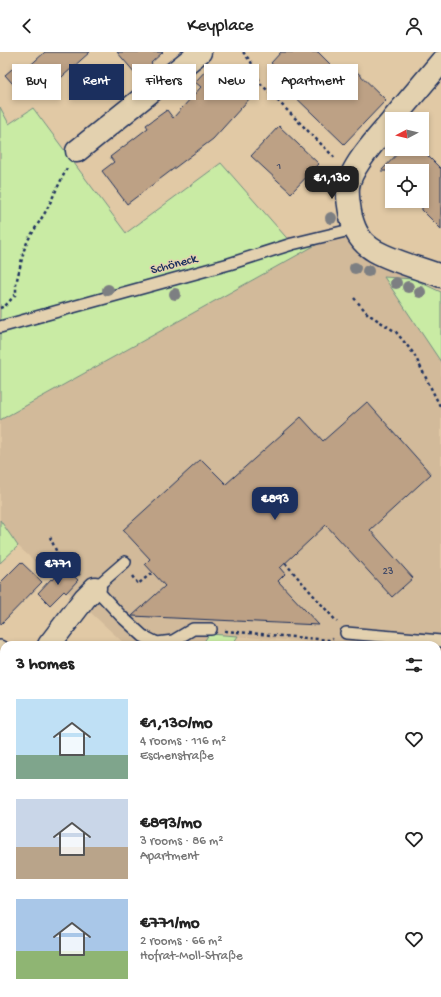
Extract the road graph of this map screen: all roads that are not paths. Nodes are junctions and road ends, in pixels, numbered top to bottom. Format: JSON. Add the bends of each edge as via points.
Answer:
{"nodes":[{"id":1,"x":200,"y":52,"type":"edge"},
{"id":2,"x":441,"y":62,"type":"edge"},
{"id":3,"x":400,"y":112,"type":"edge"},
{"id":4,"x":385,"y":129,"type":"edge"},
{"id":5,"x":77,"y":151,"type":"road end"},
{"id":6,"x":354,"y":229,"type":"junction"},
{"id":7,"x":441,"y":276,"type":"edge"},
{"id":8,"x":0,"y":327,"type":"edge"},
{"id":9,"x":124,"y":564,"type":"road end"},
{"id":10,"x":95,"y":588,"type":"junction"},
{"id":11,"x":211,"y":629,"type":"road end"},
{"id":12,"x":346,"y":633,"type":"road end"},
{"id":13,"x":51,"y":641,"type":"edge"},
{"id":14,"x":153,"y":641,"type":"edge"},
{"id":15,"x":173,"y":641,"type":"edge"},
{"id":16,"x":441,"y":641,"type":"edge"}],
"edges":[{"from":1,"to":5,"type":"street"},
{"from":2,"to":3,"type":"street"},
{"from":4,"to":6,"type":"street","via":[[353,171],[348,186],[349,208]]},
{"from":6,"to":7,"type":"street","via":[[359,238],[374,250]]},
{"from":6,"to":8,"type":"lane","name":"Schöneck","via":[[292,244],[229,264]]},
{"from":9,"to":10,"type":"lane"},
{"from":10,"to":13,"type":"street"},
{"from":10,"to":14,"type":"lane","via":[[121,616]]},
{"from":11,"to":15,"type":"lane","via":[[193,630]]},
{"from":12,"to":16,"type":"lane"}]}
